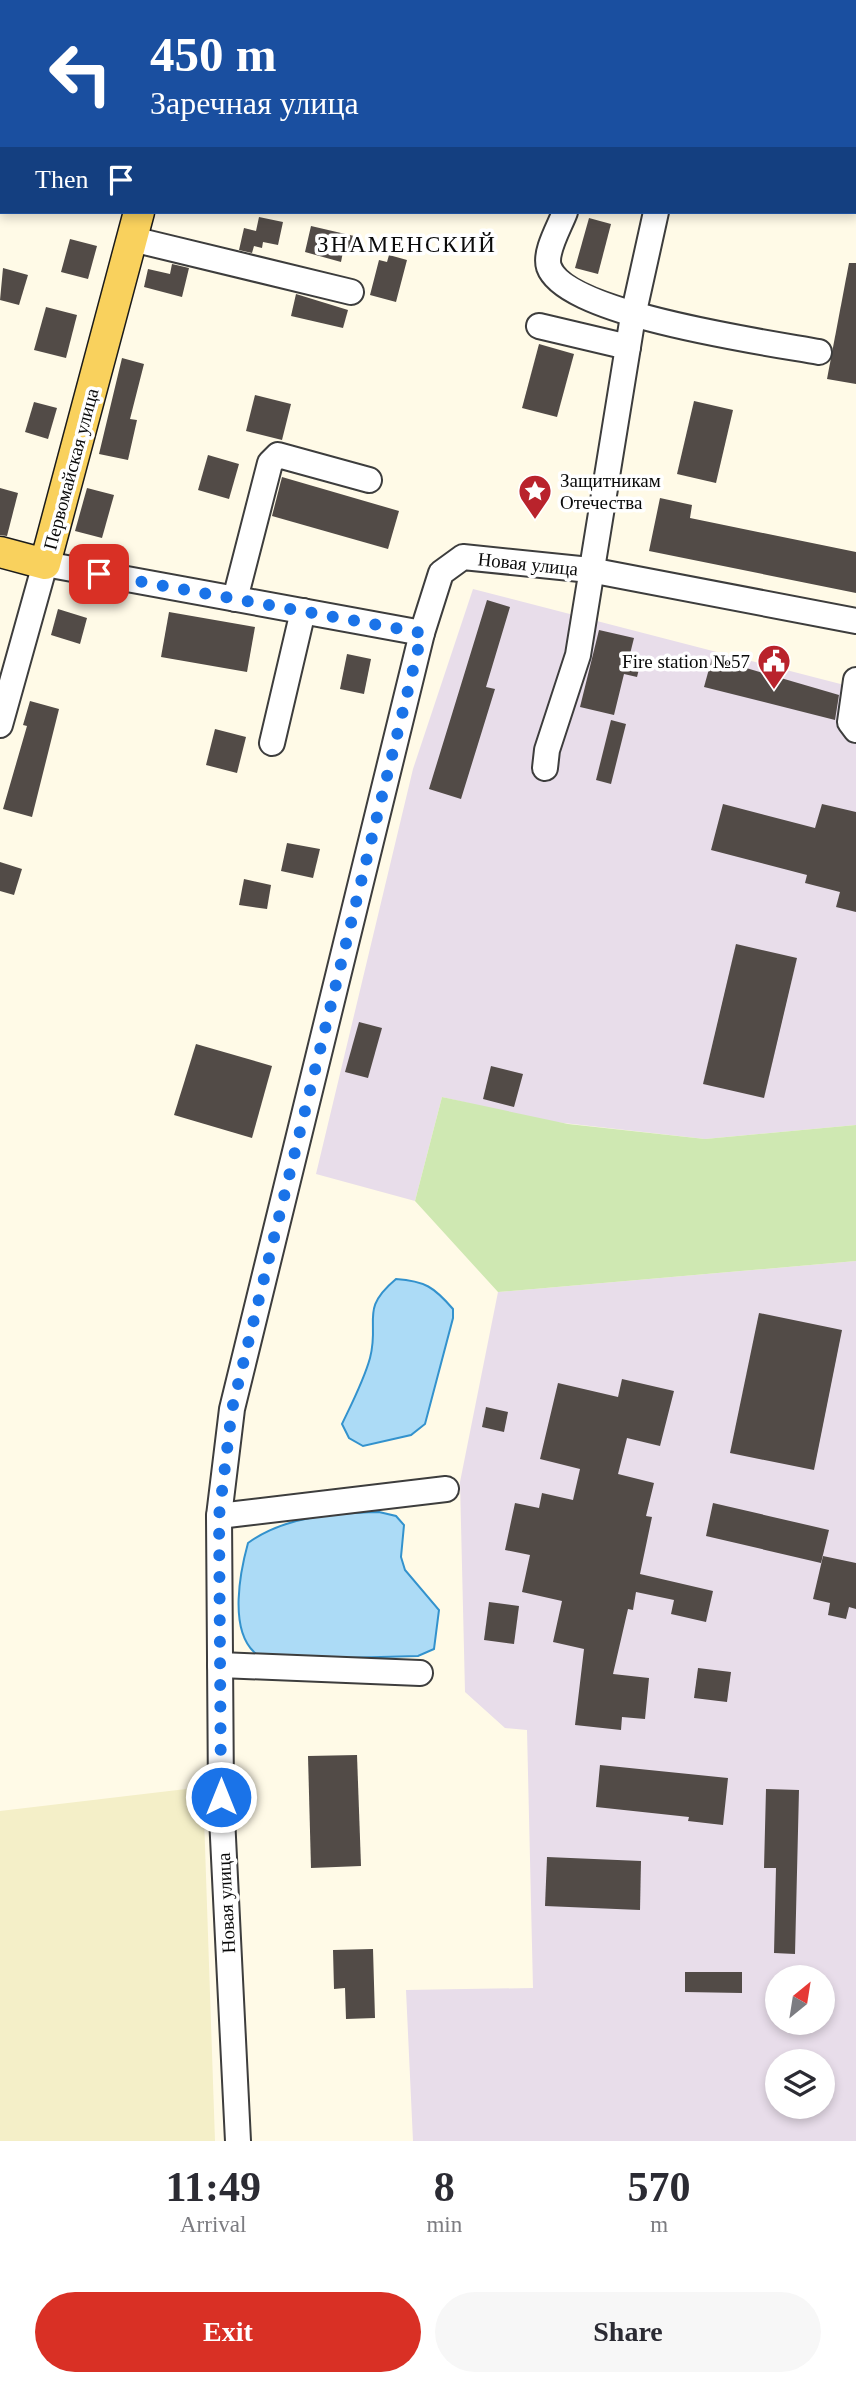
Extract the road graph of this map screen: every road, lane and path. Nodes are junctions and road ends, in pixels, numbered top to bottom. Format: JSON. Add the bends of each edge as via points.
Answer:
{"nodes":[{"id":1,"x":564,"y":214,"type":"edge"},
{"id":2,"x":656,"y":214,"type":"edge"},
{"id":3,"x":135,"y":225,"type":"edge"},
{"id":4,"x":351,"y":292,"type":"dead end"},
{"id":5,"x":633,"y":316,"type":"junction"},
{"id":6,"x":539,"y":326,"type":"dead end"},
{"id":7,"x":628,"y":347,"type":"junction"},
{"id":8,"x":819,"y":352,"type":"dead end"},
{"id":9,"x":369,"y":480,"type":"dead end"},
{"id":10,"x":0,"y":552,"type":"edge"},
{"id":11,"x":45,"y":564,"type":"junction"},
{"id":12,"x":590,"y":570,"type":"junction"},
{"id":13,"x":234,"y":599,"type":"junction"},
{"id":14,"x":303,"y":611,"type":"junction"},
{"id":15,"x":856,"y":621,"type":"edge"},
{"id":16,"x":422,"y":633,"type":"junction"},
{"id":17,"x":856,"y":680,"type":"edge"},
{"id":18,"x":0,"y":725,"type":"edge"},
{"id":19,"x":856,"y":730,"type":"edge"},
{"id":20,"x":272,"y":743,"type":"dead end"},
{"id":21,"x":545,"y":768,"type":"dead end"},
{"id":22,"x":446,"y":1489,"type":"dead end"},
{"id":23,"x":219,"y":1516,"type":"junction"},
{"id":24,"x":220,"y":1665,"type":"junction"},
{"id":25,"x":420,"y":1673,"type":"dead end"},
{"id":26,"x":238,"y":2141,"type":"edge"}],
"edges":[{"from":1,"to":5,"type":"street","via":[[548,258],[549,269],[572,287]]},
{"from":2,"to":5,"type":"street","name":"Новая улица"},
{"from":3,"to":4,"type":"street"},
{"from":3,"to":11,"type":"main road","name":"Первомайская улица"},
{"from":5,"to":7,"type":"street","name":"Новая улица"},
{"from":5,"to":8,"type":"street"},
{"from":6,"to":7,"type":"street"},
{"from":7,"to":12,"type":"street","name":"Новая улица"},
{"from":9,"to":13,"type":"street","via":[[278,455],[270,463]]},
{"from":10,"to":11,"type":"main road"},
{"from":11,"to":13,"type":"street"},
{"from":11,"to":18,"type":"street","name":"Первомайская улица"},
{"from":12,"to":15,"type":"street"},
{"from":12,"to":16,"type":"street","name":"Новая улица","via":[[463,557],[441,573]]},
{"from":12,"to":21,"type":"street","via":[[579,655]]},
{"from":13,"to":14,"type":"street"},
{"from":14,"to":16,"type":"street"},
{"from":14,"to":20,"type":"street"},
{"from":16,"to":23,"type":"street","name":"Новая улица","via":[[232,1409]]},
{"from":17,"to":19,"type":"street","via":[[850,722]]},
{"from":22,"to":23,"type":"street"},
{"from":23,"to":24,"type":"street","name":"Новая улица"},
{"from":24,"to":25,"type":"street"},
{"from":24,"to":26,"type":"street","name":"Новая улица","via":[[221,1797]]}]}
